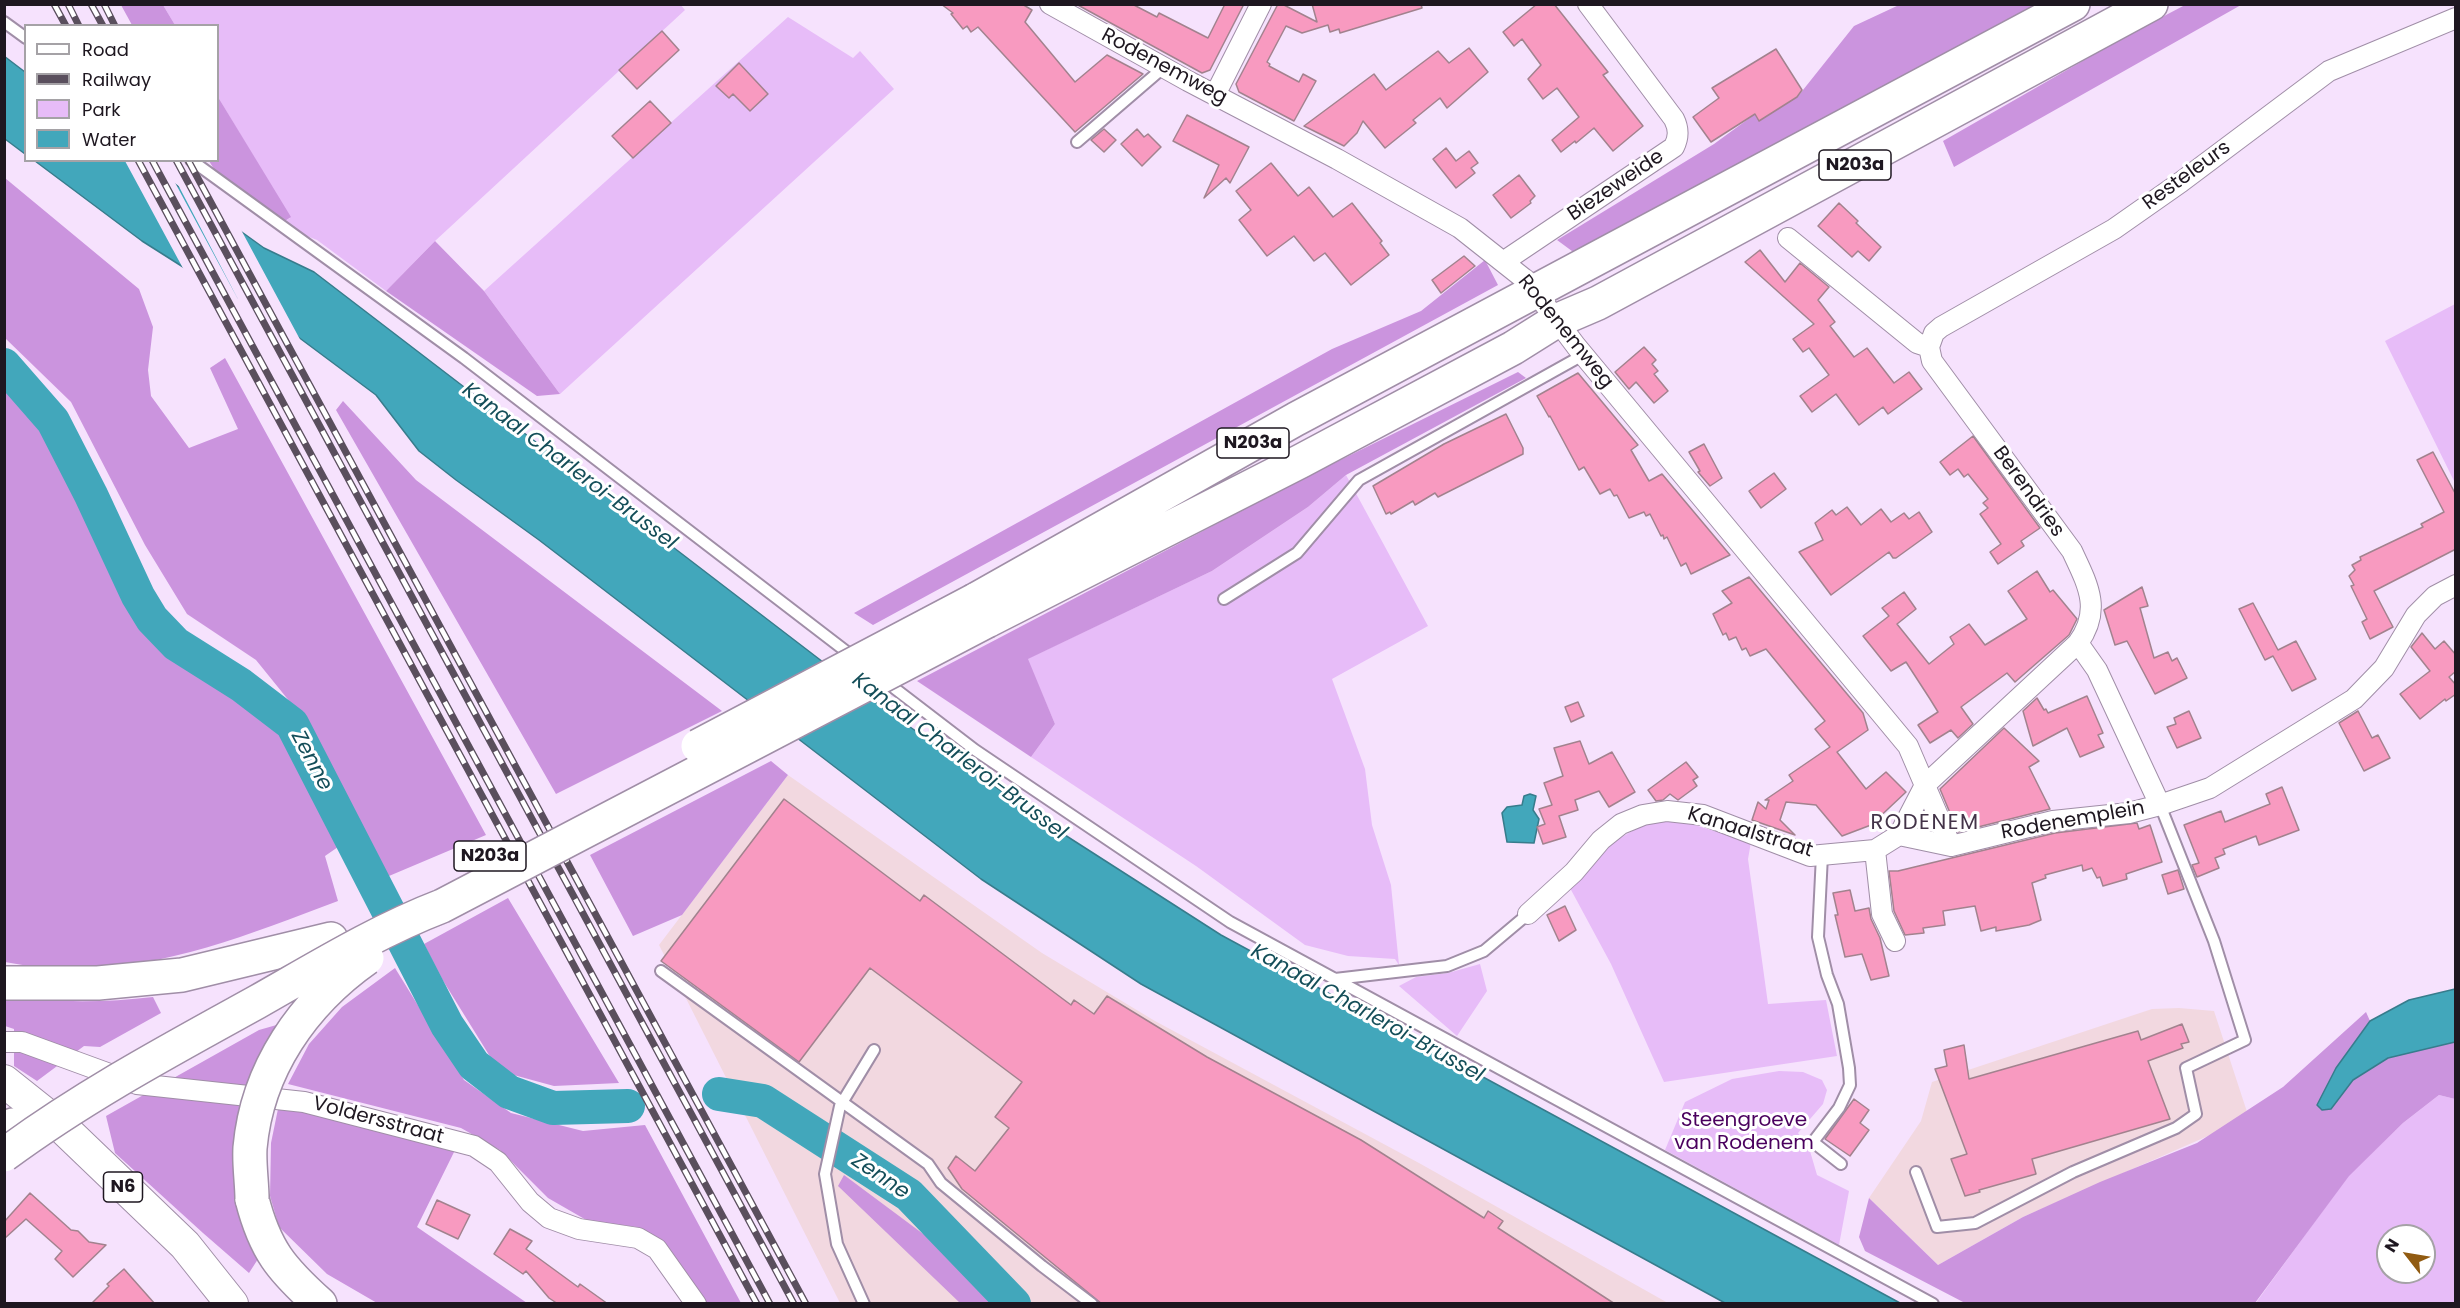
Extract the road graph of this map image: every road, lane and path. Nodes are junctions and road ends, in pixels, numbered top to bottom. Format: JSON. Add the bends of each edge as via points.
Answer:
{"nodes":[{"id":1,"x":1050,"y":4,"type":"edge"},
{"id":2,"x":1262,"y":4,"type":"edge"},
{"id":3,"x":1588,"y":4,"type":"edge"},
{"id":4,"x":2073,"y":4,"type":"edge"},
{"id":5,"x":2151,"y":4,"type":"edge"},
{"id":6,"x":2456,"y":18,"type":"edge"},
{"id":7,"x":4,"y":22,"type":"edge"},
{"id":8,"x":24,"y":37,"type":"edge"},
{"id":9,"x":1163,"y":68,"type":"junction"},
{"id":10,"x":1215,"y":95,"type":"junction"},
{"id":11,"x":1077,"y":142,"type":"dead end"},
{"id":12,"x":194,"y":162,"type":"edge"},
{"id":13,"x":1788,"y":238,"type":"dead end"},
{"id":14,"x":1503,"y":262,"type":"junction"},
{"id":15,"x":1535,"y":292,"type":"junction"},
{"id":16,"x":1556,"y":321,"type":"junction"},
{"id":17,"x":1929,"y":347,"type":"junction"},
{"id":18,"x":1583,"y":355,"type":"junction"},
{"id":19,"x":2456,"y":585,"type":"edge"},
{"id":20,"x":1224,"y":599,"type":"dead end"},
{"id":21,"x":981,"y":611,"type":"junction"},
{"id":22,"x":2078,"y":643,"type":"junction"},
{"id":23,"x":1925,"y":785,"type":"junction"},
{"id":24,"x":2164,"y":813,"type":"junction"},
{"id":25,"x":1899,"y":835,"type":"junction"},
{"id":26,"x":1951,"y":846,"type":"junction"},
{"id":27,"x":1875,"y":850,"type":"junction"},
{"id":28,"x":1822,"y":855,"type":"junction"},
{"id":29,"x":442,"y":906,"type":"junction"},
{"id":30,"x":1528,"y":914,"type":"joint"},
{"id":31,"x":332,"y":939,"type":"junction"},
{"id":32,"x":1894,"y":941,"type":"dead end"},
{"id":33,"x":661,"y":971,"type":"dead end"},
{"id":34,"x":1334,"y":979,"type":"junction"},
{"id":35,"x":4,"y":983,"type":"edge"},
{"id":36,"x":4,"y":1042,"type":"edge"},
{"id":37,"x":874,"y":1050,"type":"dead end"},
{"id":38,"x":4,"y":1081,"type":"edge"},
{"id":39,"x":841,"y":1103,"type":"junction"},
{"id":40,"x":4,"y":1131,"type":"edge"},
{"id":41,"x":4,"y":1155,"type":"edge"},
{"id":42,"x":1841,"y":1164,"type":"dead end"},
{"id":43,"x":1916,"y":1172,"type":"dead end"},
{"id":44,"x":232,"y":1304,"type":"edge"},
{"id":45,"x":320,"y":1304,"type":"edge"},
{"id":46,"x":696,"y":1304,"type":"edge"},
{"id":47,"x":864,"y":1304,"type":"edge"},
{"id":48,"x":1092,"y":1304,"type":"edge"},
{"id":49,"x":1933,"y":1304,"type":"edge"}],
"edges":[{"from":1,"to":9,"type":"street","name":"Rodenemweg"},
{"from":2,"to":10,"type":"street"},
{"from":3,"to":14,"type":"street","name":"Biezeweide","via":[[1676,123],[1679,133],[1674,147]]},
{"from":4,"to":15,"type":"highway","number":"N203a"},
{"from":5,"to":16,"type":"highway","number":"N203a","via":[[1608,297]]},
{"from":6,"to":17,"type":"street","name":"Resteleurs","via":[[2329,71],[2114,229],[1941,327]]},
{"from":7,"to":8,"type":"lane"},
{"from":9,"to":10,"type":"street","name":"Rodenemweg"},
{"from":9,"to":11,"type":"lane"},
{"from":10,"to":14,"type":"street","name":"Rodenemweg","via":[[1461,228]]},
{"from":12,"to":34,"type":"lane","via":[[464,358],[975,750],[1230,922]]},
{"from":13,"to":17,"type":"street","via":[[1912,338]]},
{"from":14,"to":15,"type":"street","name":"Rodenemweg"},
{"from":15,"to":16,"type":"street","name":"Rodenemweg"},
{"from":15,"to":21,"type":"highway","number":"N203a","via":[[1296,419]]},
{"from":16,"to":18,"type":"street","name":"Rodenemweg"},
{"from":16,"to":21,"type":"highway","number":"N203a","via":[[1301,461]]},
{"from":17,"to":22,"type":"street","name":"Berendries","via":[[1932,361],[2072,551],[2092,613],[2088,630]]},
{"from":18,"to":20,"type":"lane","via":[[1359,480],[1297,553]]},
{"from":18,"to":23,"type":"street","name":"Rodenemweg","via":[[1908,746]]},
{"from":19,"to":24,"type":"street","via":[[2435,596],[2416,615],[2384,669],[2354,699]]},
{"from":21,"to":29,"type":"highway","number":"N203a","bridge":true},
{"from":21,"to":31,"type":"highway","number":"N203a","bridge":true},
{"from":22,"to":23,"type":"street"},
{"from":22,"to":24,"type":"street","via":[[2097,670]]},
{"from":23,"to":25,"type":"street"},
{"from":23,"to":26,"type":"street"},
{"from":24,"to":26,"type":"street","name":"Rodenemplein","via":[[2053,821]]},
{"from":24,"to":43,"type":"lane","via":[[2214,941],[2245,1040],[2186,1068],[2196,1114],[2176,1128],[2073,1172],[1975,1223],[1937,1227]]},
{"from":25,"to":26,"type":"street","name":"Rodenemplein"},
{"from":25,"to":27,"type":"street","name":"Kanaalstraat"},
{"from":27,"to":28,"type":"street","name":"Kanaalstraat"},
{"from":27,"to":32,"type":"street","via":[[1882,914]]},
{"from":28,"to":30,"type":"street","name":"Kanaalstraat","via":[[1810,856],[1703,815],[1667,811],[1643,815],[1620,824],[1601,840],[1574,872]]},
{"from":28,"to":42,"type":"lane","via":[[1818,937],[1838,1004],[1850,1085],[1839,1108],[1813,1142]]},
{"from":29,"to":41,"type":"highway","number":"N203a","bridge":true,"via":[[388,930],[92,1094]]},
{"from":29,"to":45,"type":"highway","bridge":true,"via":[[341,976],[302,1017],[270,1069],[257,1107],[250,1150],[252,1199],[260,1230],[273,1254]]},
{"from":30,"to":34,"type":"lane","via":[[1484,951],[1447,966]]},
{"from":31,"to":35,"type":"highway","via":[[182,975],[98,983]]},
{"from":31,"to":40,"type":"highway","number":"N203a","via":[[108,1064]]},
{"from":33,"to":39,"type":"lane"},
{"from":34,"to":49,"type":"lane"},
{"from":36,"to":46,"type":"street","name":"Voldersstraat","via":[[22,1042],[137,1084],[304,1102],[474,1146],[498,1162],[530,1202],[549,1218],[579,1229],[638,1238],[657,1249]]},
{"from":37,"to":39,"type":"lane"},
{"from":38,"to":44,"type":"main road","number":"N6","via":[[63,1128],[185,1245]]},
{"from":39,"to":47,"type":"lane","via":[[825,1174],[837,1244]]},
{"from":39,"to":48,"type":"lane","via":[[928,1164],[941,1183]]}]}
